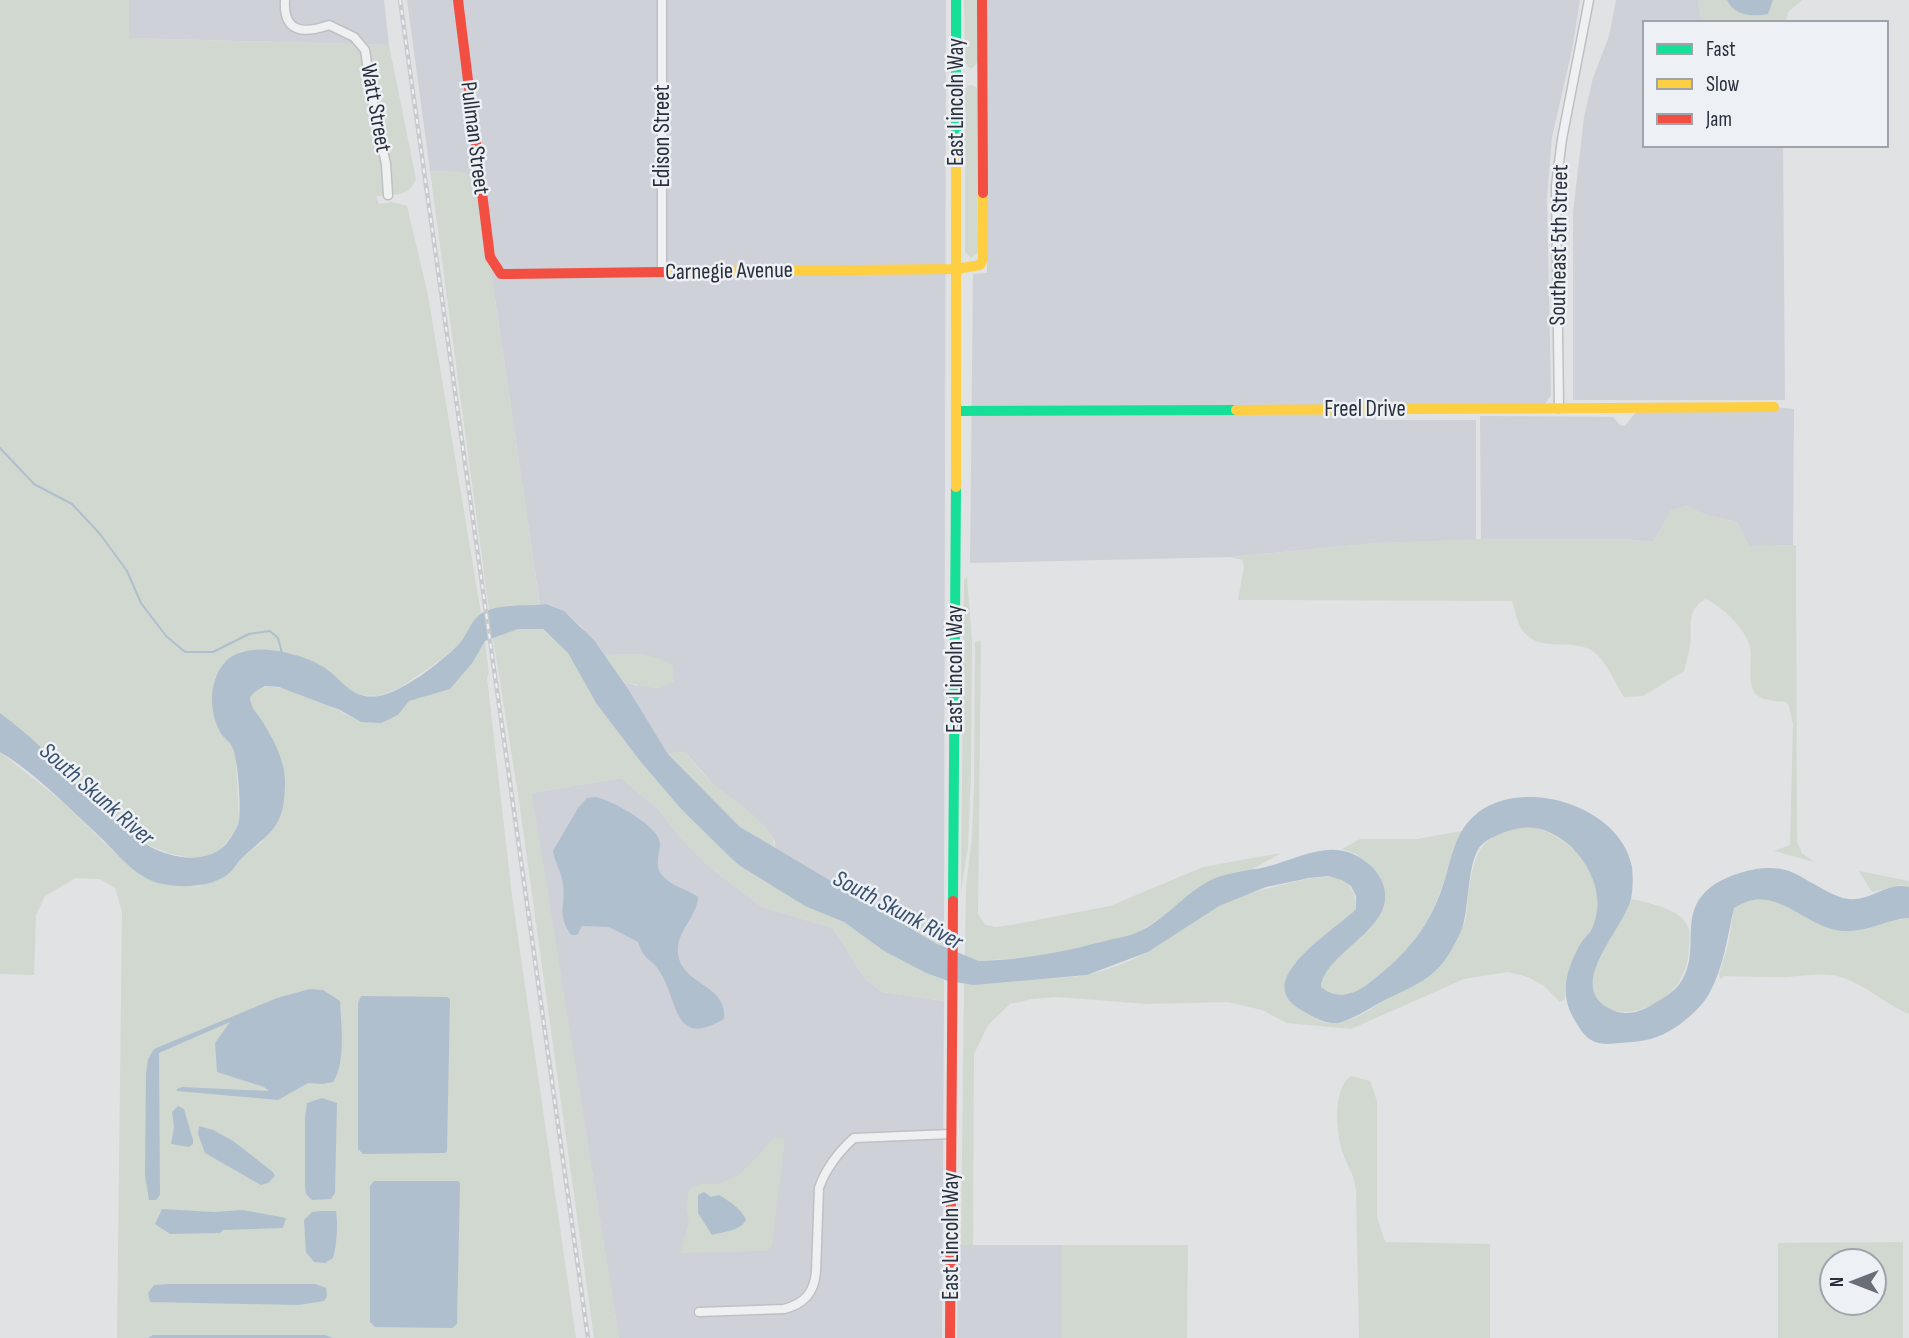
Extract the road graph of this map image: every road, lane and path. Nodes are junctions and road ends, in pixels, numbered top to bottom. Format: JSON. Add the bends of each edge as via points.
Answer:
{"nodes":[{"id":1,"x":285,"y":0,"type":"edge"},
{"id":2,"x":458,"y":0,"type":"edge"},
{"id":3,"x":662,"y":0,"type":"edge"},
{"id":4,"x":956,"y":0,"type":"edge"},
{"id":5,"x":982,"y":0,"type":"edge"},
{"id":6,"x":1589,"y":0,"type":"edge"},
{"id":7,"x":388,"y":195,"type":"dead end"},
{"id":8,"x":956,"y":269,"type":"junction"},
{"id":9,"x":662,"y":272,"type":"junction"},
{"id":10,"x":501,"y":274,"type":"joint"},
{"id":11,"x":1774,"y":407,"type":"dead end"},
{"id":12,"x":1559,"y":408,"type":"junction"},
{"id":13,"x":956,"y":411,"type":"junction"},
{"id":14,"x":951,"y":1135,"type":"junction"},
{"id":15,"x":699,"y":1312,"type":"dead end"},
{"id":16,"x":950,"y":1338,"type":"edge"}],
"edges":[{"from":1,"to":7,"type":"street","name":"Watt Street","via":[[284,12],[301,31],[329,25],[354,37],[365,50]]},
{"from":2,"to":10,"type":"street","name":"Pullman Street","via":[[490,257]]},
{"from":3,"to":9,"type":"street","name":"Edison Street"},
{"from":4,"to":8,"type":"street","name":"East Lincoln Way"},
{"from":5,"to":8,"type":"street","via":[[983,259],[980,265]]},
{"from":6,"to":12,"type":"street","name":"Southeast 5th Street","via":[[1556,186]]},
{"from":8,"to":9,"type":"street","name":"Carnegie Avenue"},
{"from":8,"to":13,"type":"street","name":"East Lincoln Way"},
{"from":9,"to":10,"type":"street","name":"Carnegie Avenue"},
{"from":11,"to":12,"type":"street","name":"Freel Drive"},
{"from":12,"to":13,"type":"street","name":"Freel Drive"},
{"from":13,"to":14,"type":"street","name":"East Lincoln Way"},
{"from":14,"to":15,"type":"street","via":[[854,1138],[819,1188],[815,1283],[810,1294],[784,1309]]},
{"from":14,"to":16,"type":"street","name":"East Lincoln Way"}]}
